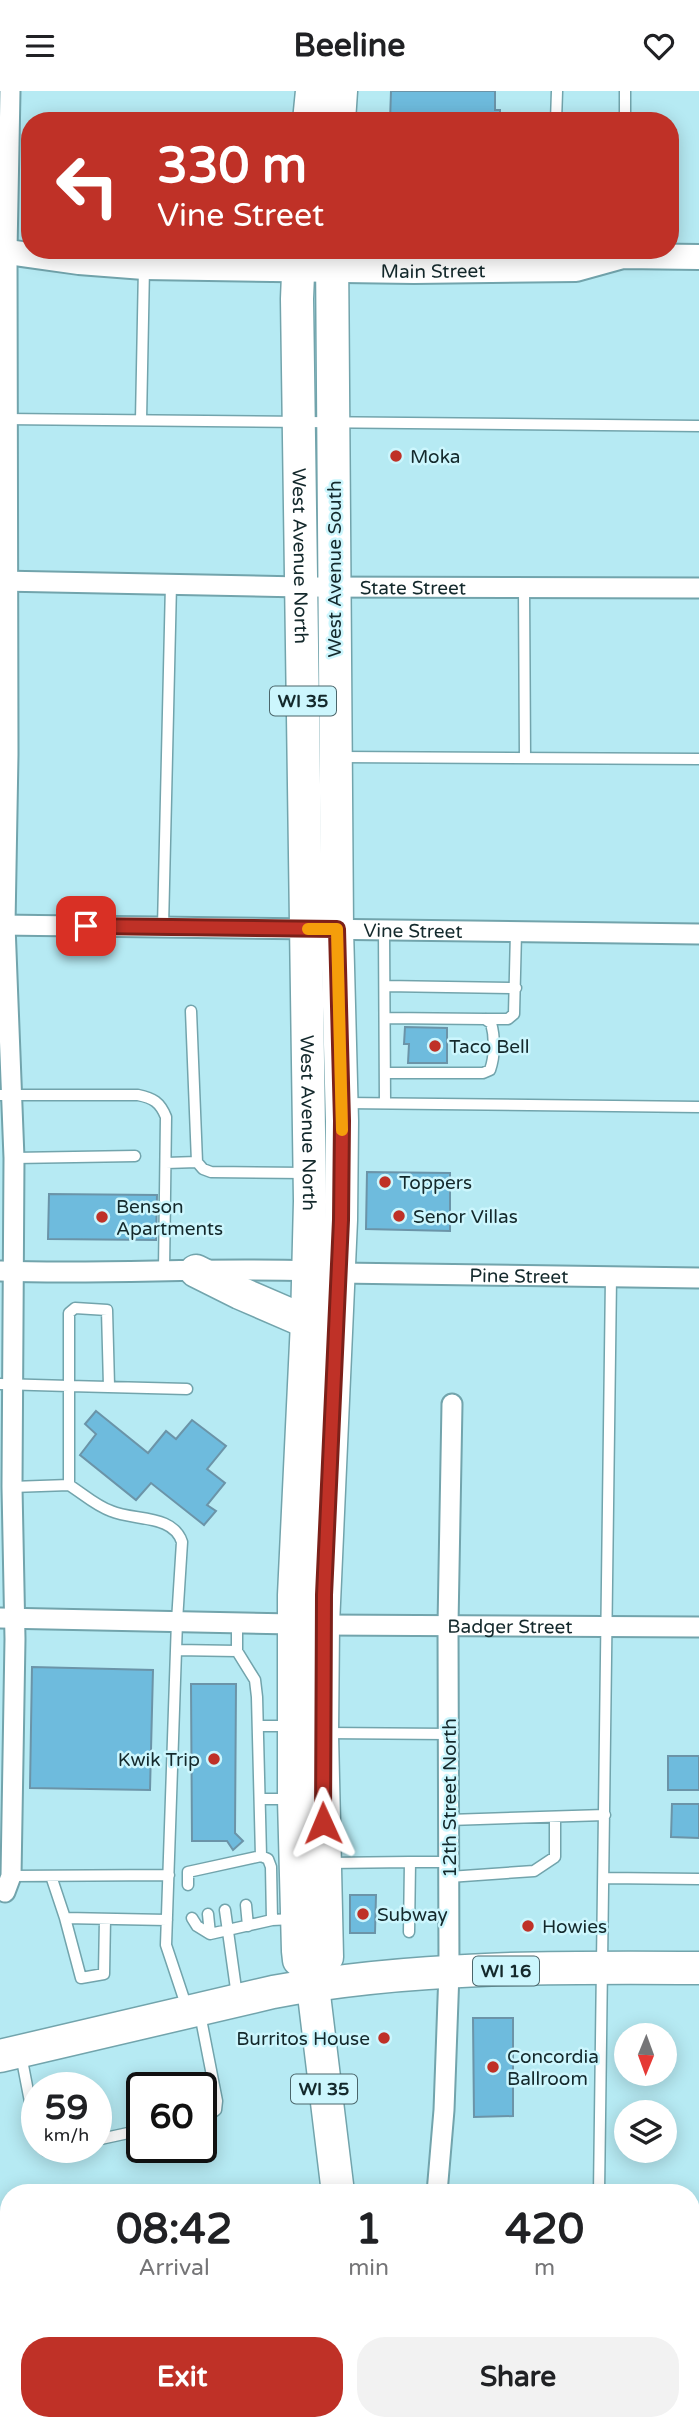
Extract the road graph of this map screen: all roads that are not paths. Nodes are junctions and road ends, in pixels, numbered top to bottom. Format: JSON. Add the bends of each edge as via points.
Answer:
{"nodes":[{"id":1,"x":10,"y":91,"type":"edge"},
{"id":2,"x":312,"y":91,"type":"edge"},
{"id":3,"x":341,"y":91,"type":"edge"},
{"id":4,"x":557,"y":91,"type":"edge"},
{"id":5,"x":625,"y":91,"type":"edge"},
{"id":6,"x":310,"y":112,"type":"edge"},
{"id":7,"x":340,"y":112,"type":"edge"},
{"id":8,"x":556,"y":112,"type":"edge"},
{"id":9,"x":625,"y":112,"type":"edge"},
{"id":10,"x":12,"y":250,"type":"edge"},
{"id":11,"x":679,"y":256,"type":"edge"},
{"id":12,"x":699,"y":257,"type":"edge"},
{"id":13,"x":62,"y":259,"type":"edge"},
{"id":14,"x":605,"y":259,"type":"edge"},
{"id":15,"x":298,"y":260,"type":"edge"},
{"id":16,"x":332,"y":260,"type":"edge"},
{"id":17,"x":144,"y":267,"type":"junction"},
{"id":18,"x":4,"y":419,"type":"edge"},
{"id":19,"x":141,"y":420,"type":"junction"},
{"id":20,"x":299,"y":421,"type":"junction"},
{"id":21,"x":333,"y":421,"type":"junction"},
{"id":22,"x":699,"y":426,"type":"edge"},
{"id":23,"x":4,"y":581,"type":"edge"},
{"id":24,"x":171,"y":584,"type":"junction"},
{"id":25,"x":301,"y":587,"type":"junction"},
{"id":26,"x":334,"y":587,"type":"junction"},
{"id":27,"x":524,"y":588,"type":"junction"},
{"id":28,"x":699,"y":588,"type":"edge"},
{"id":29,"x":4,"y":754,"type":"edge"},
{"id":30,"x":335,"y":757,"type":"junction"},
{"id":31,"x":525,"y":758,"type":"junction"},
{"id":32,"x":699,"y":759,"type":"edge"},
{"id":33,"x":3,"y":925,"type":"edge"},
{"id":34,"x":163,"y":927,"type":"junction"},
{"id":35,"x":321,"y":929,"type":"junction"},
{"id":36,"x":384,"y":930,"type":"junction"},
{"id":37,"x":516,"y":932,"type":"junction"},
{"id":38,"x":699,"y":935,"type":"edge"},
{"id":39,"x":385,"y":986,"type":"junction"},
{"id":40,"x":516,"y":988,"type":"junction"},
{"id":41,"x":191,"y":1011,"type":"dead end"},
{"id":42,"x":385,"y":1019,"type":"junction"},
{"id":43,"x":485,"y":1019,"type":"junction"},
{"id":44,"x":385,"y":1073,"type":"junction"},
{"id":45,"x":6,"y":1095,"type":"edge"},
{"id":46,"x":341,"y":1103,"type":"junction"},
{"id":47,"x":385,"y":1104,"type":"junction"},
{"id":48,"x":699,"y":1107,"type":"edge"},
{"id":49,"x":135,"y":1156,"type":"dead end"},
{"id":50,"x":14,"y":1158,"type":"junction"},
{"id":51,"x":197,"y":1162,"type":"junction"},
{"id":52,"x":166,"y":1163,"type":"junction"},
{"id":53,"x":309,"y":1174,"type":"junction"},
{"id":54,"x":164,"y":1270,"type":"junction"},
{"id":55,"x":6,"y":1271,"type":"edge"},
{"id":56,"x":196,"y":1271,"type":"junction"},
{"id":57,"x":324,"y":1272,"type":"junction"},
{"id":58,"x":611,"y":1277,"type":"junction"},
{"id":59,"x":699,"y":1278,"type":"edge"},
{"id":60,"x":307,"y":1322,"type":"junction"},
{"id":61,"x":6,"y":1384,"type":"edge"},
{"id":62,"x":69,"y":1386,"type":"junction"},
{"id":63,"x":109,"y":1386,"type":"junction"},
{"id":64,"x":187,"y":1389,"type":"dead end"},
{"id":65,"x":452,"y":1404,"type":"dead end"},
{"id":66,"x":69,"y":1485,"type":"junction"},
{"id":67,"x":12,"y":1487,"type":"junction"},
{"id":68,"x":7,"y":1618,"type":"edge"},
{"id":69,"x":177,"y":1621,"type":"junction"},
{"id":70,"x":237,"y":1623,"type":"junction"},
{"id":71,"x":308,"y":1624,"type":"junction"},
{"id":72,"x":448,"y":1625,"type":"junction"},
{"id":73,"x":608,"y":1626,"type":"junction"},
{"id":74,"x":699,"y":1627,"type":"edge"},
{"id":75,"x":176,"y":1650,"type":"junction"},
{"id":76,"x":237,"y":1651,"type":"junction"},
{"id":77,"x":258,"y":1726,"type":"junction"},
{"id":78,"x":308,"y":1730,"type":"junction"},
{"id":79,"x":448,"y":1734,"type":"junction"},
{"id":80,"x":260,"y":1799,"type":"junction"},
{"id":81,"x":294,"y":1799,"type":"junction"},
{"id":82,"x":605,"y":1815,"type":"junction"},
{"id":83,"x":555,"y":1818,"type":"junction"},
{"id":84,"x":449,"y":1820,"type":"junction"},
{"id":85,"x":261,"y":1856,"type":"junction"},
{"id":86,"x":243,"y":1860,"type":"junction"},
{"id":87,"x":410,"y":1862,"type":"junction"},
{"id":88,"x":324,"y":1863,"type":"junction"},
{"id":89,"x":222,"y":1864,"type":"junction"},
{"id":90,"x":203,"y":1868,"type":"junction"},
{"id":91,"x":449,"y":1869,"type":"junction"},
{"id":92,"x":244,"y":1871,"type":"dead end"},
{"id":93,"x":169,"y":1875,"type":"junction"},
{"id":94,"x":51,"y":1876,"type":"junction"},
{"id":95,"x":222,"y":1876,"type":"dead end"},
{"id":96,"x":604,"y":1878,"type":"junction"},
{"id":97,"x":699,"y":1879,"type":"edge"},
{"id":98,"x":205,"y":1881,"type":"dead end"},
{"id":99,"x":8,"y":1884,"type":"joint"},
{"id":100,"x":188,"y":1885,"type":"dead end"},
{"id":101,"x":246,"y":1905,"type":"dead end"},
{"id":102,"x":225,"y":1910,"type":"dead end"},
{"id":103,"x":208,"y":1914,"type":"dead end"},
{"id":104,"x":65,"y":1918,"type":"junction"},
{"id":105,"x":105,"y":1919,"type":"junction"},
{"id":106,"x":192,"y":1919,"type":"dead end"},
{"id":107,"x":167,"y":1920,"type":"junction"},
{"id":108,"x":284,"y":1920,"type":"junction"},
{"id":109,"x":248,"y":1926,"type":"junction"},
{"id":110,"x":227,"y":1931,"type":"junction"},
{"id":111,"x":409,"y":1932,"type":"dead end"},
{"id":112,"x":210,"y":1934,"type":"junction"},
{"id":113,"x":603,"y":1968,"type":"junction"},
{"id":114,"x":699,"y":1968,"type":"edge"},
{"id":115,"x":449,"y":1972,"type":"junction"},
{"id":116,"x":312,"y":1977,"type":"junction"},
{"id":117,"x":237,"y":2000,"type":"junction"},
{"id":118,"x":193,"y":2010,"type":"junction"},
{"id":119,"x":10,"y":2054,"type":"edge"},
{"id":120,"x":209,"y":2072,"type":"edge"},
{"id":121,"x":21,"y":2088,"type":"edge"},
{"id":122,"x":337,"y":2184,"type":"edge"},
{"id":123,"x":438,"y":2184,"type":"edge"},
{"id":124,"x":598,"y":2184,"type":"edge"}],
"edges":[{"from":1,"to":10,"type":"street"},
{"from":2,"to":6,"type":"main road"},
{"from":3,"to":7,"type":"main road"},
{"from":4,"to":8,"type":"lane"},
{"from":5,"to":9,"type":"lane"},
{"from":10,"to":18,"type":"street"},
{"from":11,"to":12,"type":"street","name":"Main Street"},
{"from":13,"to":17,"type":"street","name":"Main Street"},
{"from":14,"to":16,"type":"street","name":"Main Street","via":[[576,269],[554,265],[497,272]]},
{"from":15,"to":16,"type":"street","name":"Main Street"},
{"from":15,"to":17,"type":"street","name":"Main Street"},
{"from":15,"to":20,"type":"main road","name":"West Avenue North","number":"WI 35"},
{"from":16,"to":21,"type":"main road","name":"West Avenue South","number":"WI 35"},
{"from":17,"to":19,"type":"lane"},
{"from":18,"to":19,"type":"lane"},
{"from":18,"to":23,"type":"street"},
{"from":19,"to":20,"type":"lane"},
{"from":20,"to":21,"type":"lane"},
{"from":20,"to":25,"type":"main road","name":"West Avenue North","number":"WI 35"},
{"from":21,"to":22,"type":"lane"},
{"from":21,"to":26,"type":"main road","name":"West Avenue South","number":"WI 35"},
{"from":23,"to":24,"type":"street","name":"State Street"},
{"from":23,"to":29,"type":"street"},
{"from":24,"to":25,"type":"street","name":"State Street"},
{"from":24,"to":34,"type":"lane"},
{"from":25,"to":26,"type":"street","name":"State Street"},
{"from":25,"to":35,"type":"main road","name":"West Avenue North","number":"WI 35"},
{"from":26,"to":27,"type":"street","name":"State Street"},
{"from":26,"to":30,"type":"main road","name":"West Avenue South","number":"WI 35"},
{"from":27,"to":28,"type":"street","name":"State Street"},
{"from":27,"to":31,"type":"lane"},
{"from":29,"to":33,"type":"street"},
{"from":30,"to":31,"type":"lane"},
{"from":30,"to":35,"type":"main road","name":"West Avenue South","number":"WI 35"},
{"from":31,"to":32,"type":"lane"},
{"from":33,"to":34,"type":"street","name":"Vine Street"},
{"from":33,"to":45,"type":"street"},
{"from":34,"to":35,"type":"street","name":"Vine Street"},
{"from":35,"to":36,"type":"street","name":"Vine Street"},
{"from":35,"to":46,"type":"main road","name":"West Avenue North","number":"WI 35"},
{"from":35,"to":53,"type":"main road","name":"West Avenue North","number":"WI 35"},
{"from":36,"to":37,"type":"street","name":"Vine Street"},
{"from":36,"to":39,"type":"lane"},
{"from":37,"to":38,"type":"street","name":"Vine Street"},
{"from":37,"to":40,"type":"lane"},
{"from":39,"to":40,"type":"lane"},
{"from":39,"to":42,"type":"lane"},
{"from":40,"to":43,"type":"lane","via":[[514,1014],[508,1019]]},
{"from":41,"to":51,"type":"lane"},
{"from":42,"to":43,"type":"lane"},
{"from":42,"to":44,"type":"lane"},
{"from":43,"to":44,"type":"lane","via":[[493,1030],[490,1070]]},
{"from":44,"to":47,"type":"lane"},
{"from":45,"to":50,"type":"street"},
{"from":45,"to":52,"type":"lane","via":[[150,1098],[161,1105],[166,1117]]},
{"from":46,"to":47,"type":"lane"},
{"from":46,"to":57,"type":"main road","name":"West Avenue North","number":"WI 35"},
{"from":47,"to":48,"type":"lane"},
{"from":49,"to":50,"type":"lane"},
{"from":50,"to":55,"type":"street"},
{"from":51,"to":52,"type":"lane"},
{"from":51,"to":53,"type":"lane","via":[[211,1172]]},
{"from":52,"to":54,"type":"lane"},
{"from":53,"to":57,"type":"main road","name":"West Avenue North","number":"WI 35"},
{"from":54,"to":55,"type":"street","name":"Pine Street"},
{"from":54,"to":56,"type":"street","name":"Pine Street"},
{"from":55,"to":61,"type":"street"},
{"from":56,"to":57,"type":"street","name":"Pine Street"},
{"from":56,"to":60,"type":"main road"},
{"from":57,"to":58,"type":"street","name":"Pine Street"},
{"from":57,"to":60,"type":"main road","name":"West Avenue North","number":"WI 35"},
{"from":57,"to":71,"type":"main road","name":"West Avenue North","number":"WI 35"},
{"from":58,"to":59,"type":"street","name":"Pine Street"},
{"from":58,"to":73,"type":"lane"},
{"from":60,"to":71,"type":"main road","name":"West Avenue North","number":"WI 35"},
{"from":61,"to":62,"type":"lane"},
{"from":61,"to":67,"type":"street"},
{"from":62,"to":63,"type":"lane"},
{"from":62,"to":63,"type":"lane","via":[[69,1313],[75,1308],[107,1310]]},
{"from":62,"to":66,"type":"lane"},
{"from":63,"to":64,"type":"lane"},
{"from":65,"to":72,"type":"street","name":"12th Street North"},
{"from":66,"to":67,"type":"lane"},
{"from":66,"to":69,"type":"lane","via":[[110,1511],[179,1532]]},
{"from":67,"to":68,"type":"street","via":[[13,1593]]},
{"from":68,"to":69,"type":"street","name":"Badger Street"},
{"from":68,"to":99,"type":"street"},
{"from":69,"to":70,"type":"street","name":"Badger Street"},
{"from":69,"to":75,"type":"lane"},
{"from":70,"to":71,"type":"street","name":"Badger Street"},
{"from":70,"to":76,"type":"lane"},
{"from":71,"to":72,"type":"street","name":"Badger Street"},
{"from":71,"to":78,"type":"main road","name":"West Avenue North","number":"WI 35"},
{"from":72,"to":73,"type":"street","name":"Badger Street"},
{"from":72,"to":79,"type":"street","name":"12th Street North"},
{"from":73,"to":74,"type":"street","name":"Badger Street"},
{"from":73,"to":82,"type":"lane"},
{"from":75,"to":76,"type":"lane"},
{"from":75,"to":93,"type":"lane"},
{"from":76,"to":77,"type":"lane","via":[[255,1680]]},
{"from":77,"to":78,"type":"lane"},
{"from":77,"to":80,"type":"lane"},
{"from":78,"to":79,"type":"lane"},
{"from":78,"to":81,"type":"main road","name":"West Avenue North","number":"WI 35"},
{"from":78,"to":88,"type":"main road","name":"West Avenue North","number":"WI 35"},
{"from":79,"to":84,"type":"street","name":"12th Street North"},
{"from":80,"to":81,"type":"lane"},
{"from":80,"to":85,"type":"lane"},
{"from":81,"to":108,"type":"main road","name":"West Avenue North","number":"WI 35"},
{"from":82,"to":83,"type":"lane"},
{"from":82,"to":96,"type":"lane"},
{"from":83,"to":84,"type":"lane"},
{"from":83,"to":91,"type":"lane","via":[[555,1857],[534,1871]]},
{"from":84,"to":91,"type":"street","name":"12th Street North"},
{"from":85,"to":86,"type":"lane"},
{"from":85,"to":108,"type":"lane","via":[[271,1867]]},
{"from":86,"to":89,"type":"lane"},
{"from":86,"to":92,"type":"lane"},
{"from":87,"to":88,"type":"lane"},
{"from":87,"to":91,"type":"lane"},
{"from":87,"to":111,"type":"lane"},
{"from":88,"to":116,"type":"main road","name":"West Avenue North","number":"WI 35","via":[[327,1957]]},
{"from":89,"to":90,"type":"lane"},
{"from":89,"to":95,"type":"lane"},
{"from":90,"to":98,"type":"lane"},
{"from":90,"to":100,"type":"lane","via":[[188,1872]]},
{"from":91,"to":115,"type":"street","name":"12th Street North"},
{"from":93,"to":94,"type":"lane"},
{"from":93,"to":107,"type":"lane"},
{"from":94,"to":99,"type":"lane"},
{"from":94,"to":104,"type":"lane"},
{"from":96,"to":97,"type":"lane"},
{"from":96,"to":113,"type":"lane"},
{"from":101,"to":109,"type":"lane"},
{"from":102,"to":110,"type":"lane"},
{"from":103,"to":112,"type":"lane"},
{"from":104,"to":105,"type":"lane"},
{"from":104,"to":105,"type":"lane","via":[[80,1978],[104,1974]]},
{"from":105,"to":107,"type":"lane"},
{"from":106,"to":112,"type":"lane"},
{"from":107,"to":118,"type":"lane","via":[[166,1945]]},
{"from":108,"to":109,"type":"lane"},
{"from":108,"to":116,"type":"main road","name":"West Avenue North","number":"WI 35","via":[[299,1960]]},
{"from":109,"to":110,"type":"lane"},
{"from":110,"to":112,"type":"lane"},
{"from":110,"to":117,"type":"lane"},
{"from":113,"to":114,"type":"main road","number":"WI 16"},
{"from":113,"to":115,"type":"main road","number":"WI 16"},
{"from":113,"to":124,"type":"lane"},
{"from":115,"to":116,"type":"main road","number":"WI 16"},
{"from":115,"to":123,"type":"street","name":"12th Street North"},
{"from":116,"to":117,"type":"main road","number":"WI 16"},
{"from":116,"to":122,"type":"main road","number":"WI 35"},
{"from":117,"to":118,"type":"main road","number":"WI 16"},
{"from":118,"to":119,"type":"main road","number":"WI 16"},
{"from":118,"to":120,"type":"lane"},
{"from":119,"to":121,"type":"lane"}]}
